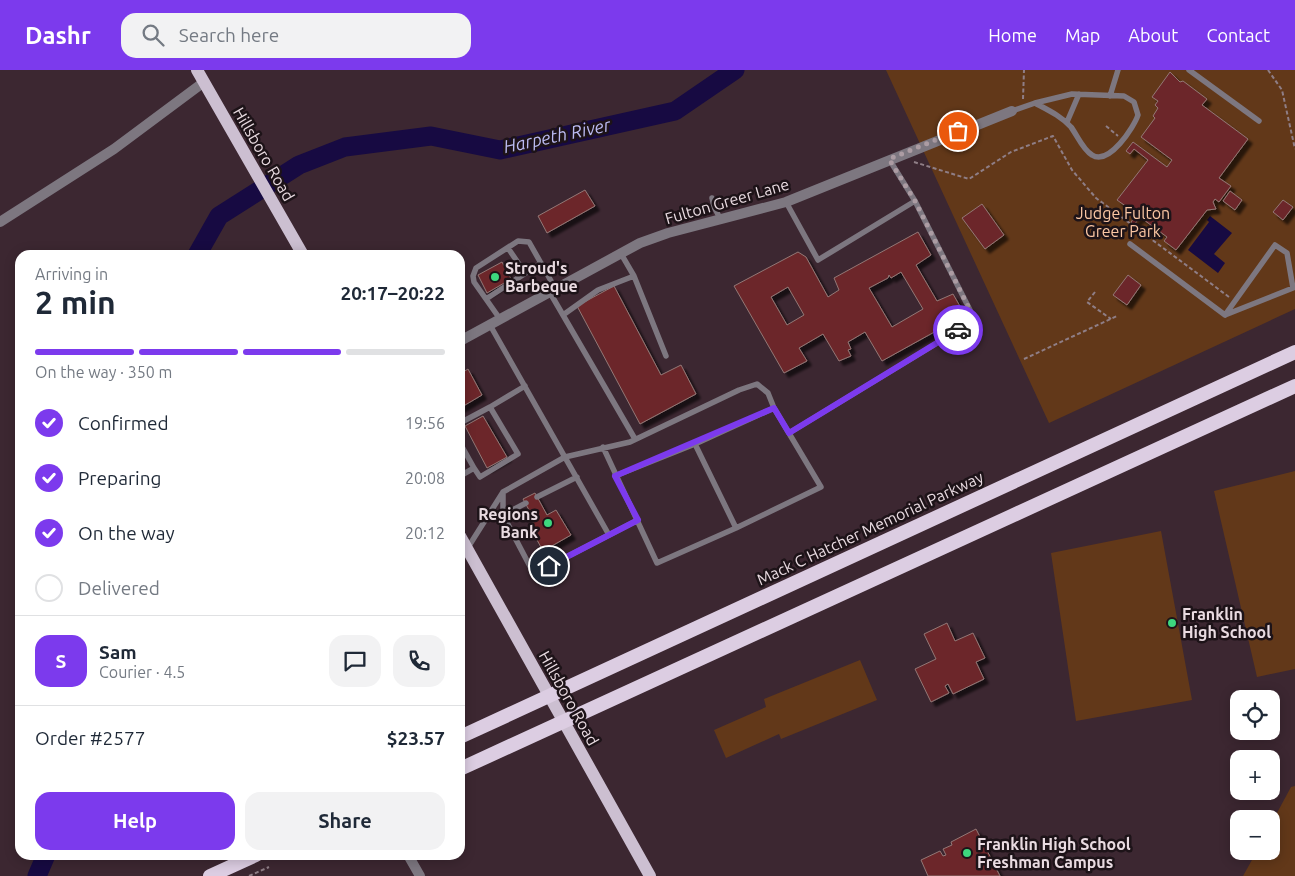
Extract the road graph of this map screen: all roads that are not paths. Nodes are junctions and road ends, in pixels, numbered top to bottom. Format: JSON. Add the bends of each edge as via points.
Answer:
{"nodes":[{"id":1,"x":198,"y":70,"type":"edge"},
{"id":2,"x":1118,"y":70,"type":"edge"},
{"id":3,"x":1189,"y":70,"type":"edge"},
{"id":4,"x":204,"y":82,"type":"junction"},
{"id":5,"x":1079,"y":94,"type":"junction"},
{"id":6,"x":1110,"y":96,"type":"junction"},
{"id":7,"x":1035,"y":103,"type":"junction"},
{"id":8,"x":1012,"y":110,"type":"joint"},
{"id":9,"x":1259,"y":121,"type":"dead end"},
{"id":10,"x":1067,"y":122,"type":"junction"},
{"id":11,"x":889,"y":159,"type":"junction"},
{"id":12,"x":712,"y":198,"type":"dead end"},
{"id":13,"x":915,"y":201,"type":"junction"},
{"id":14,"x":786,"y":202,"type":"junction"},
{"id":15,"x":721,"y":220,"type":"junction"},
{"id":16,"x":0,"y":222,"type":"edge"},
{"id":17,"x":1130,"y":244,"type":"dead end"},
{"id":18,"x":508,"y":248,"type":"junction"},
{"id":19,"x":300,"y":250,"type":"edge"},
{"id":20,"x":620,"y":252,"type":"junction"},
{"id":21,"x":541,"y":263,"type":"junction"},
{"id":22,"x":525,"y":273,"type":"junction"},
{"id":23,"x":634,"y":276,"type":"junction"},
{"id":24,"x":552,"y":289,"type":"junction"},
{"id":25,"x":486,"y":299,"type":"junction"},
{"id":26,"x":563,"y":315,"type":"junction"},
{"id":27,"x":1225,"y":315,"type":"junction"},
{"id":28,"x":500,"y":319,"type":"junction"},
{"id":29,"x":490,"y":325,"type":"junction"},
{"id":30,"x":465,"y":338,"type":"edge"},
{"id":31,"x":1295,"y":352,"type":"edge"},
{"id":32,"x":666,"y":356,"type":"dead end"},
{"id":33,"x":525,"y":386,"type":"junction"},
{"id":34,"x":1295,"y":386,"type":"edge"},
{"id":35,"x":490,"y":407,"type":"junction"},
{"id":36,"x":774,"y":408,"type":"junction"},
{"id":37,"x":465,"y":420,"type":"edge"},
{"id":38,"x":789,"y":433,"type":"junction"},
{"id":39,"x":635,"y":439,"type":"junction"},
{"id":40,"x":694,"y":444,"type":"junction"},
{"id":41,"x":603,"y":446,"type":"junction"},
{"id":42,"x":465,"y":451,"type":"edge"},
{"id":43,"x":566,"y":457,"type":"junction"},
{"id":44,"x":474,"y":468,"type":"junction"},
{"id":45,"x":465,"y":473,"type":"edge"},
{"id":46,"x":615,"y":476,"type":"junction"},
{"id":47,"x":577,"y":477,"type":"junction"},
{"id":48,"x":503,"y":492,"type":"junction"},
{"id":49,"x":537,"y":497,"type":"dead end"},
{"id":50,"x":526,"y":503,"type":"dead end"},
{"id":51,"x":504,"y":515,"type":"junction"},
{"id":52,"x":638,"y":520,"type":"junction"},
{"id":53,"x":736,"y":528,"type":"junction"},
{"id":54,"x":609,"y":535,"type":"junction"},
{"id":55,"x":465,"y":545,"type":"edge"},
{"id":56,"x":467,"y":549,"type":"junction"},
{"id":57,"x":548,"y":695,"type":"junction"},
{"id":58,"x":564,"y":722,"type":"junction"},
{"id":59,"x":465,"y":735,"type":"edge"},
{"id":60,"x":465,"y":767,"type":"edge"},
{"id":61,"x":245,"y":860,"type":"edge"},
{"id":62,"x":411,"y":860,"type":"edge"},
{"id":63,"x":210,"y":876,"type":"edge"},
{"id":64,"x":420,"y":876,"type":"edge"},
{"id":65,"x":650,"y":876,"type":"edge"}],
"edges":[{"from":1,"to":4,"type":"main road","name":"Hillsboro Road"},
{"from":2,"to":6,"type":"lane"},
{"from":3,"to":9,"type":"lane"},
{"from":4,"to":16,"type":"street","via":[[114,149]]},
{"from":4,"to":19,"type":"main road","name":"Hillsboro Road"},
{"from":5,"to":6,"type":"lane"},
{"from":5,"to":7,"type":"lane","via":[[1066,94]]},
{"from":5,"to":10,"type":"lane"},
{"from":6,"to":10,"type":"lane","via":[[1130,98],[1138,115],[1117,147],[1107,155],[1092,155]]},
{"from":7,"to":8,"type":"lane"},
{"from":7,"to":10,"type":"lane"},
{"from":8,"to":11,"type":"street","name":"Fulton Greer Lane"},
{"from":11,"to":13,"type":"lane"},
{"from":11,"to":14,"type":"street","name":"Fulton Greer Lane"},
{"from":12,"to":15,"type":"lane"},
{"from":13,"to":14,"type":"lane","via":[[818,260]]},
{"from":13,"to":38,"type":"lane","via":[[975,320]]},
{"from":14,"to":15,"type":"street","name":"Fulton Greer Lane"},
{"from":15,"to":20,"type":"street","name":"Fulton Greer Lane","via":[[657,236]]},
{"from":17,"to":27,"type":"lane"},
{"from":18,"to":21,"type":"lane","via":[[518,241],[529,242]]},
{"from":18,"to":22,"type":"lane"},
{"from":18,"to":25,"type":"lane","via":[[476,268],[474,282]]},
{"from":20,"to":23,"type":"lane"},
{"from":20,"to":24,"type":"street","name":"Fulton Greer Lane"},
{"from":21,"to":22,"type":"lane"},
{"from":21,"to":24,"type":"lane"},
{"from":22,"to":25,"type":"lane"},
{"from":23,"to":26,"type":"lane","via":[[598,290]]},
{"from":23,"to":32,"type":"lane"},
{"from":24,"to":26,"type":"lane"},
{"from":24,"to":28,"type":"street","name":"Fulton Greer Lane"},
{"from":25,"to":28,"type":"lane"},
{"from":26,"to":39,"type":"lane"},
{"from":27,"to":27,"type":"lane","via":[[1275,245],[1287,253],[1293,288]]},
{"from":28,"to":29,"type":"street","name":"Fulton Greer Lane"},
{"from":29,"to":30,"type":"street","name":"Fulton Greer Lane"},
{"from":29,"to":33,"type":"lane"},
{"from":31,"to":57,"type":"highway","name":"Mack C Hatcher Memorial Parkway"},
{"from":33,"to":35,"type":"lane"},
{"from":33,"to":43,"type":"lane"},
{"from":34,"to":58,"type":"highway"},
{"from":35,"to":37,"type":"lane"},
{"from":35,"to":44,"type":"lane","via":[[518,454],[480,477]]},
{"from":36,"to":38,"type":"lane"},
{"from":36,"to":39,"type":"lane","via":[[768,393],[757,384]]},
{"from":36,"to":40,"type":"lane"},
{"from":38,"to":53,"type":"lane","via":[[821,487]]},
{"from":39,"to":41,"type":"lane"},
{"from":40,"to":46,"type":"lane"},
{"from":40,"to":53,"type":"lane"},
{"from":41,"to":43,"type":"lane"},
{"from":41,"to":46,"type":"lane"},
{"from":42,"to":44,"type":"lane"},
{"from":43,"to":47,"type":"lane"},
{"from":43,"to":48,"type":"lane"},
{"from":44,"to":45,"type":"lane"},
{"from":46,"to":52,"type":"lane"},
{"from":47,"to":49,"type":"lane"},
{"from":47,"to":54,"type":"lane"},
{"from":48,"to":51,"type":"lane"},
{"from":48,"to":56,"type":"lane"},
{"from":50,"to":51,"type":"lane"},
{"from":51,"to":54,"type":"lane","via":[[534,574]]},
{"from":52,"to":53,"type":"lane","via":[[658,563]]},
{"from":52,"to":54,"type":"lane"},
{"from":55,"to":56,"type":"main road","name":"Hillsboro Road"},
{"from":56,"to":57,"type":"main road","name":"Hillsboro Road"},
{"from":57,"to":58,"type":"main road","name":"Hillsboro Road"},
{"from":57,"to":59,"type":"highway","name":"Mack C Hatcher Memorial Parkway"},
{"from":58,"to":60,"type":"highway"},
{"from":58,"to":65,"type":"main road","name":"Hillsboro Road"},
{"from":61,"to":63,"type":"highway"},
{"from":62,"to":64,"type":"street"}]}
